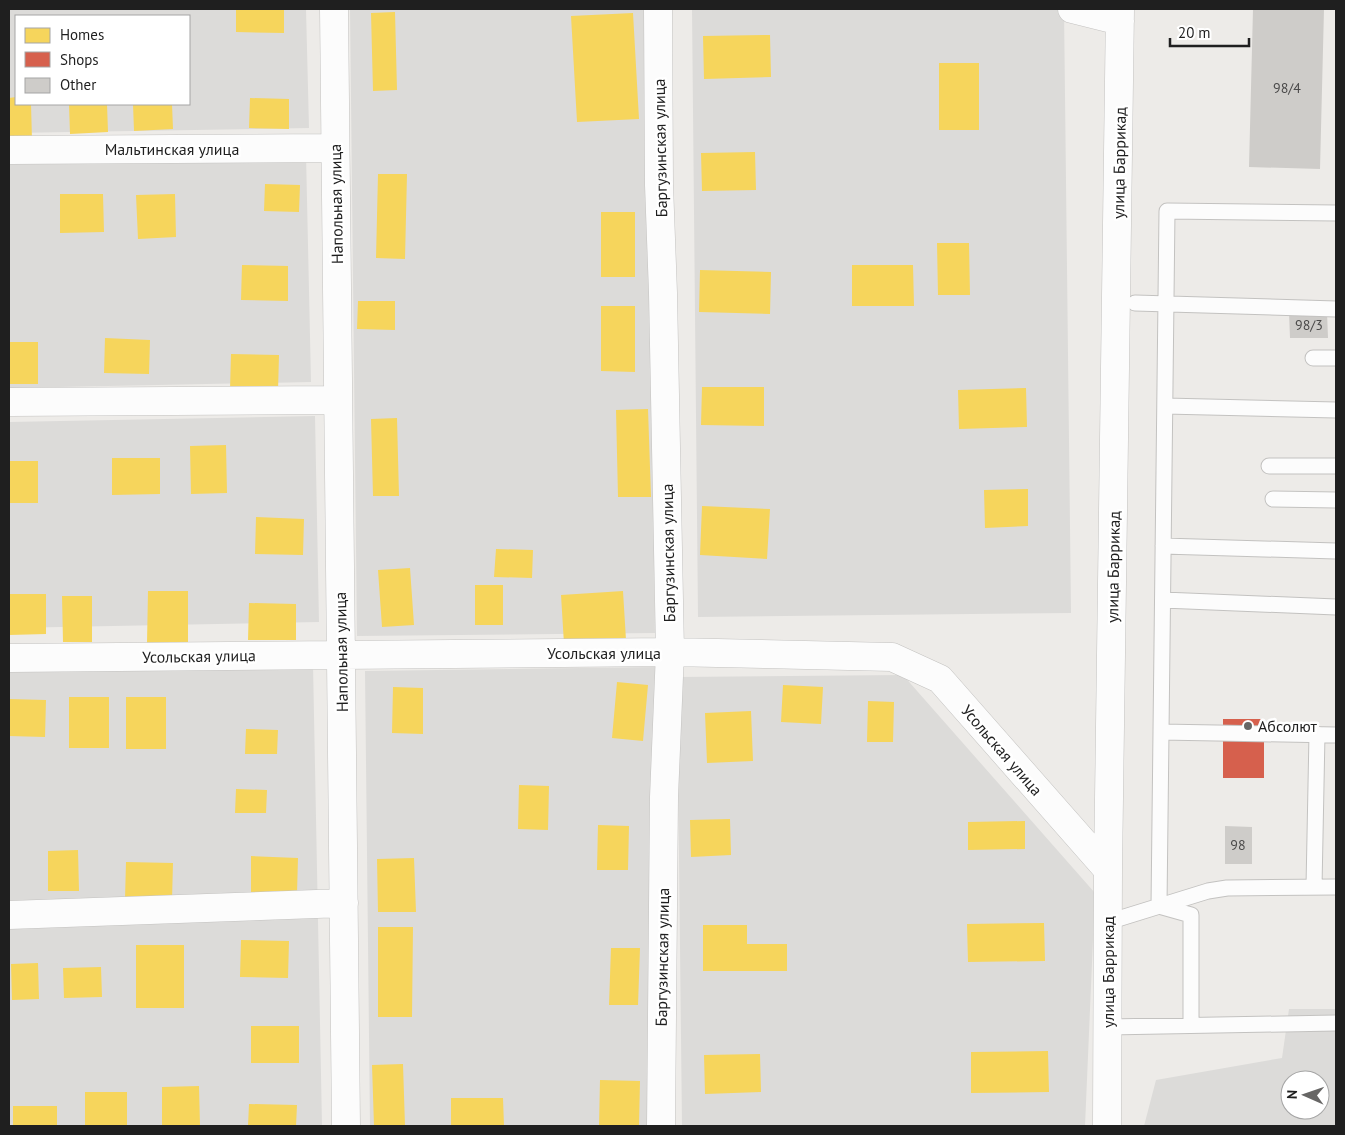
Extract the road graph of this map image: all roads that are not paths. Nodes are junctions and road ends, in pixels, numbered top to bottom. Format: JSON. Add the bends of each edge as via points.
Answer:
{"nodes":[{"id":1,"x":334,"y":9,"type":"edge"},
{"id":2,"x":658,"y":9,"type":"edge"},
{"id":3,"x":1072,"y":9,"type":"edge"},
{"id":4,"x":1120,"y":15,"type":"edge"},
{"id":5,"x":335,"y":148,"type":"junction"},
{"id":6,"x":9,"y":150,"type":"edge"},
{"id":7,"x":1336,"y":213,"type":"edge"},
{"id":8,"x":1135,"y":303,"type":"dead end"},
{"id":9,"x":1166,"y":304,"type":"junction"},
{"id":10,"x":1336,"y":309,"type":"edge"},
{"id":11,"x":1313,"y":358,"type":"dead end"},
{"id":12,"x":1336,"y":358,"type":"edge"},
{"id":13,"x":338,"y":400,"type":"junction"},
{"id":14,"x":9,"y":402,"type":"edge"},
{"id":15,"x":1165,"y":406,"type":"junction"},
{"id":16,"x":1336,"y":410,"type":"edge"},
{"id":17,"x":1270,"y":466,"type":"dead end"},
{"id":18,"x":1336,"y":466,"type":"edge"},
{"id":19,"x":1273,"y":499,"type":"dead end"},
{"id":20,"x":1336,"y":500,"type":"edge"},
{"id":21,"x":1163,"y":546,"type":"junction"},
{"id":22,"x":1336,"y":551,"type":"edge"},
{"id":23,"x":1162,"y":600,"type":"junction"},
{"id":24,"x":1336,"y":607,"type":"edge"},
{"id":25,"x":670,"y":652,"type":"junction"},
{"id":26,"x":341,"y":654,"type":"junction"},
{"id":27,"x":9,"y":658,"type":"edge"},
{"id":28,"x":1161,"y":732,"type":"junction"},
{"id":29,"x":1316,"y":734,"type":"junction"},
{"id":30,"x":1336,"y":735,"type":"edge"},
{"id":31,"x":1108,"y":870,"type":"junction"},
{"id":32,"x":1314,"y":887,"type":"junction"},
{"id":33,"x":1336,"y":887,"type":"edge"},
{"id":34,"x":344,"y":903,"type":"junction"},
{"id":35,"x":1159,"y":906,"type":"junction"},
{"id":36,"x":9,"y":915,"type":"edge"},
{"id":37,"x":1108,"y":922,"type":"junction"},
{"id":38,"x":1336,"y":1023,"type":"edge"},
{"id":39,"x":1191,"y":1025,"type":"junction"},
{"id":40,"x":1108,"y":1027,"type":"junction"},
{"id":41,"x":346,"y":1126,"type":"edge"},
{"id":42,"x":660,"y":1126,"type":"edge"},
{"id":43,"x":1107,"y":1126,"type":"edge"}],
"edges":[{"from":1,"to":5,"type":"street","name":"Напольная улица"},
{"from":2,"to":25,"type":"street","name":"Баргузинская улица"},
{"from":3,"to":4,"type":"street"},
{"from":4,"to":31,"type":"street","name":"улица Баррикад"},
{"from":5,"to":6,"type":"street","name":"Мальтинская улица"},
{"from":5,"to":13,"type":"street","name":"Напольная улица"},
{"from":7,"to":9,"type":"lane","via":[[1167,211]]},
{"from":8,"to":9,"type":"lane"},
{"from":9,"to":10,"type":"lane"},
{"from":9,"to":15,"type":"lane"},
{"from":11,"to":12,"type":"lane"},
{"from":13,"to":14,"type":"street"},
{"from":13,"to":26,"type":"street","name":"Напольная улица"},
{"from":15,"to":16,"type":"lane"},
{"from":15,"to":21,"type":"lane"},
{"from":17,"to":18,"type":"lane"},
{"from":19,"to":20,"type":"lane"},
{"from":21,"to":22,"type":"lane"},
{"from":21,"to":23,"type":"lane"},
{"from":23,"to":24,"type":"lane"},
{"from":23,"to":28,"type":"lane"},
{"from":25,"to":26,"type":"street","name":"Усольская улица"},
{"from":25,"to":31,"type":"street","name":"Усольская улица","via":[[892,657],[940,679]]},
{"from":25,"to":42,"type":"street","name":"Баргузинская улица","via":[[664,797]]},
{"from":26,"to":27,"type":"street","name":"Усольская улица"},
{"from":26,"to":34,"type":"street","name":"Напольная улица"},
{"from":28,"to":29,"type":"lane"},
{"from":28,"to":35,"type":"lane"},
{"from":29,"to":30,"type":"lane"},
{"from":29,"to":32,"type":"lane"},
{"from":31,"to":37,"type":"street","name":"улица Баррикад"},
{"from":32,"to":33,"type":"lane"},
{"from":32,"to":35,"type":"lane","via":[[1227,888]]},
{"from":34,"to":36,"type":"street"},
{"from":34,"to":41,"type":"street","name":"Напольная улица"},
{"from":35,"to":37,"type":"lane"},
{"from":35,"to":39,"type":"lane","via":[[1191,915]]},
{"from":37,"to":40,"type":"street","name":"улица Баррикад"},
{"from":38,"to":39,"type":"lane"},
{"from":39,"to":40,"type":"lane"},
{"from":40,"to":43,"type":"street","name":"улица Баррикад"}]}
